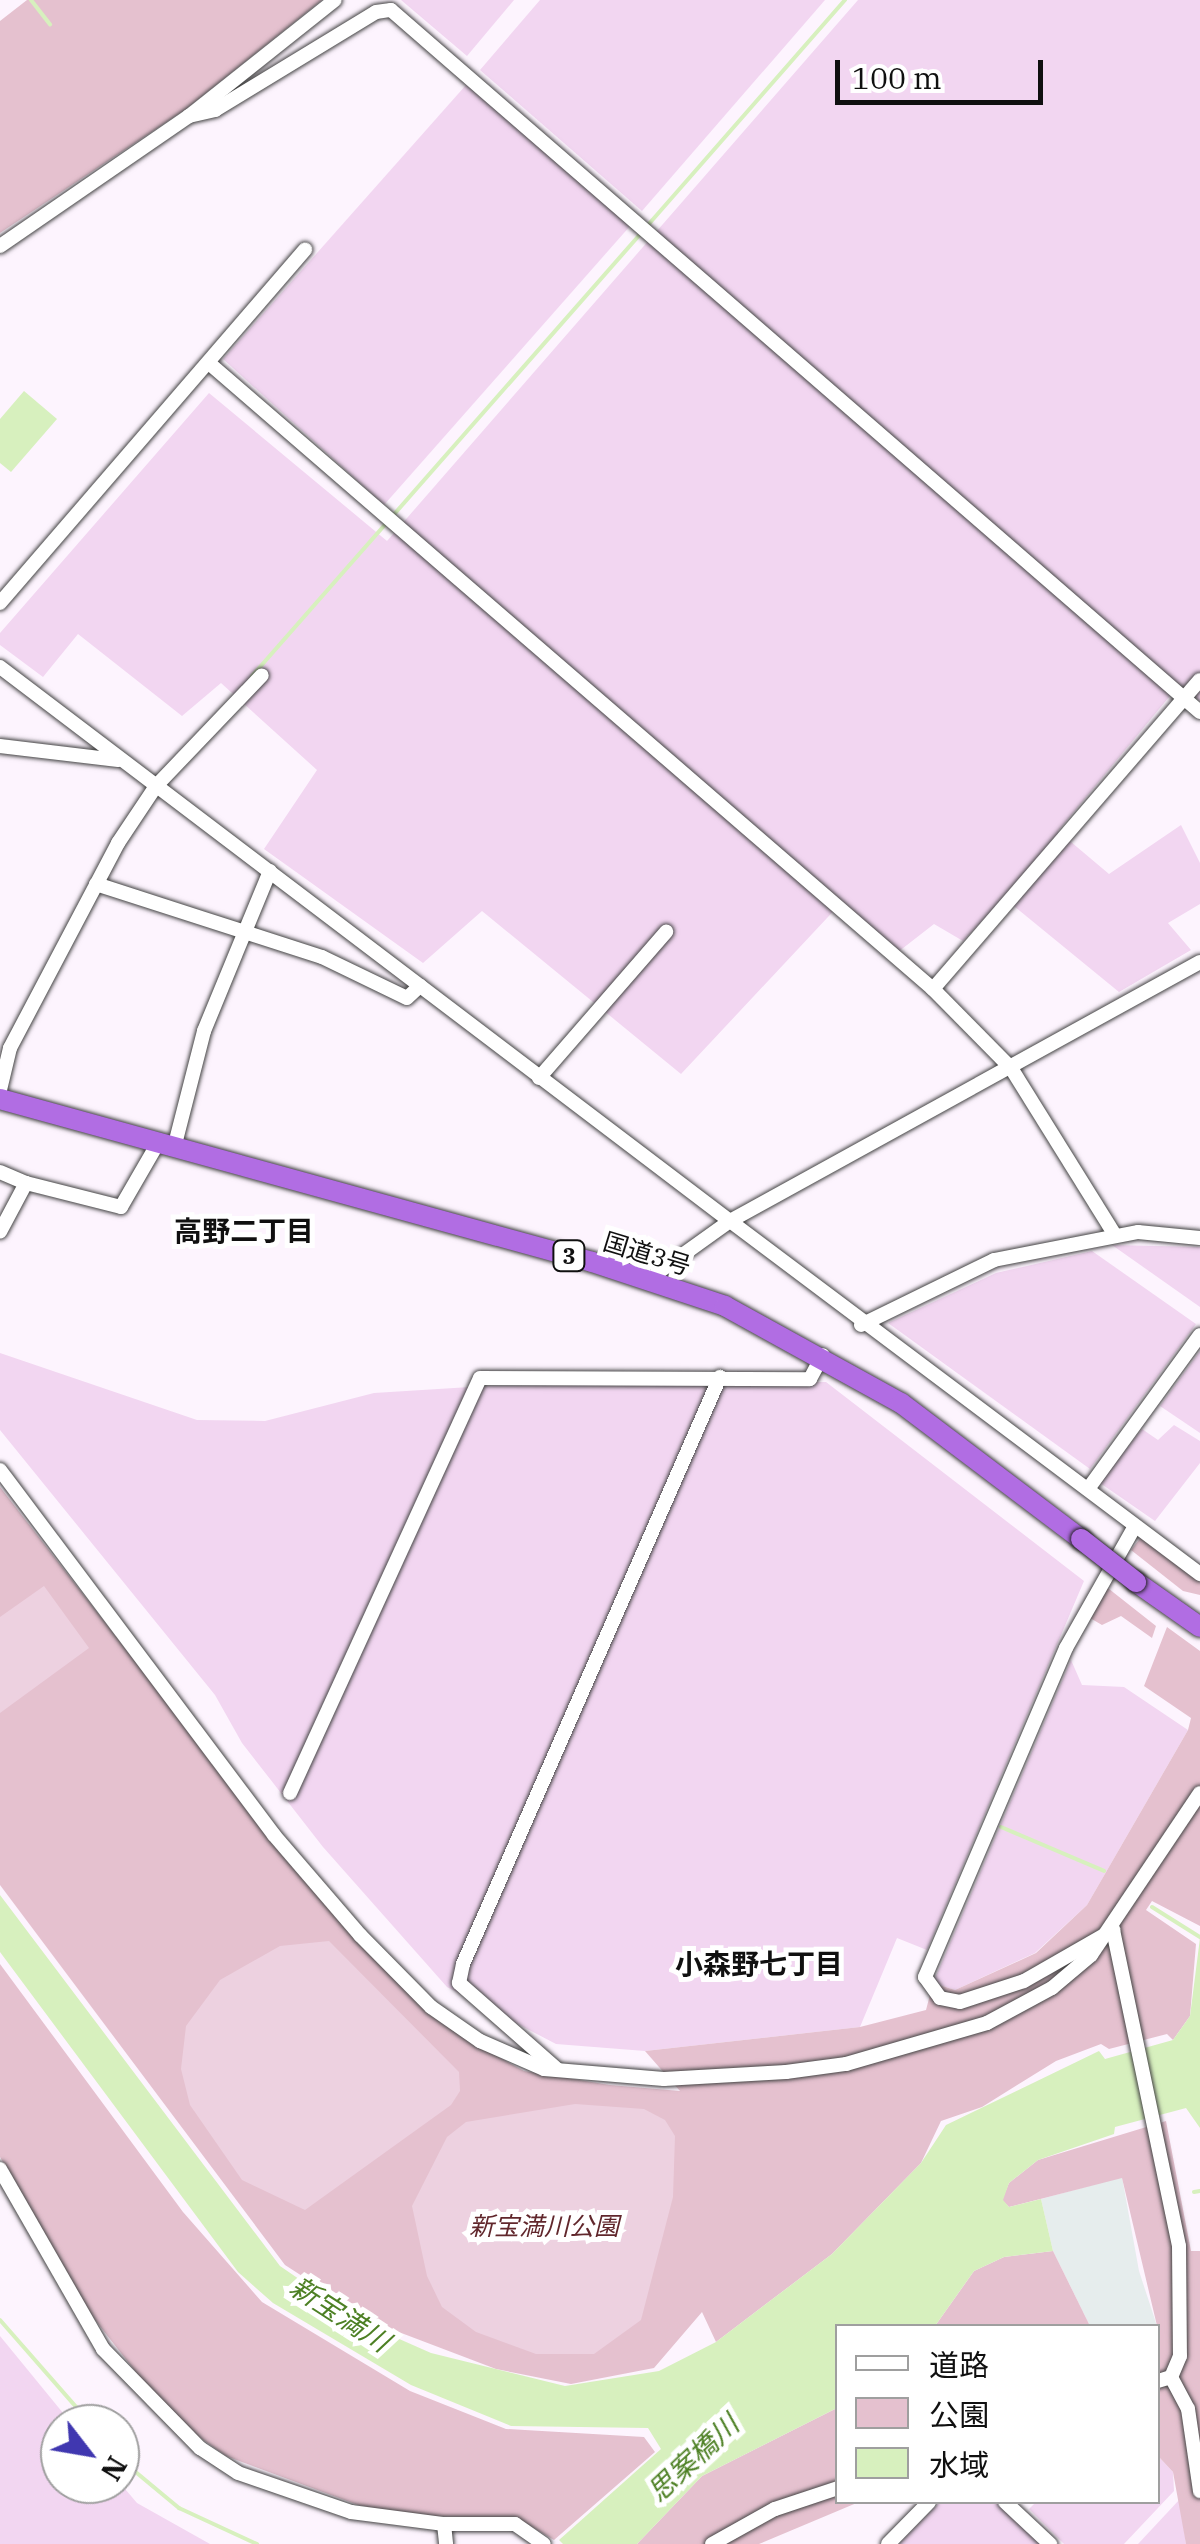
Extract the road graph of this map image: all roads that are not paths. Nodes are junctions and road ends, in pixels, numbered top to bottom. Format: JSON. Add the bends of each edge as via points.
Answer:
{"nodes":[{"id":1,"x":335,"y":0,"type":"edge"},
{"id":2,"x":190,"y":116,"type":"junction"},
{"id":3,"x":0,"y":246,"type":"edge"},
{"id":4,"x":305,"y":250,"type":"dead end"},
{"id":5,"x":210,"y":364,"type":"junction"},
{"id":6,"x":0,"y":603,"type":"edge"},
{"id":7,"x":0,"y":666,"type":"edge"},
{"id":8,"x":262,"y":675,"type":"dead end"},
{"id":9,"x":1200,"y":680,"type":"edge"},
{"id":10,"x":1184,"y":698,"type":"junction"},
{"id":11,"x":1200,"y":712,"type":"edge"},
{"id":12,"x":0,"y":746,"type":"edge"},
{"id":13,"x":121,"y":760,"type":"junction"},
{"id":14,"x":156,"y":786,"type":"junction"},
{"id":15,"x":270,"y":871,"type":"junction"},
{"id":16,"x":96,"y":884,"type":"junction"},
{"id":17,"x":244,"y":930,"type":"junction"},
{"id":18,"x":666,"y":932,"type":"dead end"},
{"id":19,"x":1200,"y":962,"type":"edge"},
{"id":20,"x":420,"y":986,"type":"junction"},
{"id":21,"x":933,"y":989,"type":"junction"},
{"id":22,"x":1011,"y":1068,"type":"junction"},
{"id":23,"x":539,"y":1078,"type":"junction"},
{"id":24,"x":0,"y":1090,"type":"edge"},
{"id":25,"x":0,"y":1099,"type":"edge"},
{"id":26,"x":166,"y":1145,"type":"junction"},
{"id":27,"x":0,"y":1172,"type":"edge"},
{"id":28,"x":26,"y":1183,"type":"junction"},
{"id":29,"x":730,"y":1221,"type":"junction"},
{"id":30,"x":0,"y":1232,"type":"edge"},
{"id":31,"x":1115,"y":1235,"type":"junction"},
{"id":32,"x":1200,"y":1238,"type":"edge"},
{"id":33,"x":650,"y":1279,"type":"junction"},
{"id":34,"x":861,"y":1325,"type":"junction"},
{"id":35,"x":1200,"y":1334,"type":"edge"},
{"id":36,"x":823,"y":1356,"type":"junction"},
{"id":37,"x":720,"y":1377,"type":"junction"},
{"id":38,"x":0,"y":1470,"type":"edge"},
{"id":39,"x":1088,"y":1489,"type":"junction"},
{"id":40,"x":1136,"y":1526,"type":"junction"},
{"id":41,"x":1200,"y":1574,"type":"edge"},
{"id":42,"x":1200,"y":1627,"type":"edge"},
{"id":43,"x":290,"y":1793,"type":"dead end"},
{"id":44,"x":1200,"y":1793,"type":"edge"},
{"id":45,"x":1113,"y":1930,"type":"junction"},
{"id":46,"x":562,"y":2073,"type":"junction"},
{"id":47,"x":0,"y":2169,"type":"edge"},
{"id":48,"x":1164,"y":2379,"type":"edge"},
{"id":49,"x":835,"y":2489,"type":"edge"},
{"id":50,"x":1200,"y":2491,"type":"edge"},
{"id":51,"x":927,"y":2504,"type":"edge"},
{"id":52,"x":1007,"y":2504,"type":"edge"},
{"id":53,"x":444,"y":2524,"type":"junction"},
{"id":54,"x":539,"y":2540,"type":"edge"},
{"id":55,"x":446,"y":2544,"type":"edge"},
{"id":56,"x":712,"y":2544,"type":"edge"},
{"id":57,"x":888,"y":2544,"type":"edge"},
{"id":58,"x":1050,"y":2544,"type":"edge"}],
"edges":[{"from":1,"to":2,"type":"street"},
{"from":2,"to":3,"type":"street"},
{"from":2,"to":10,"type":"street","via":[[214,110],[376,12],[392,10]]},
{"from":4,"to":5,"type":"street"},
{"from":5,"to":6,"type":"street"},
{"from":5,"to":21,"type":"street"},
{"from":7,"to":13,"type":"street"},
{"from":8,"to":14,"type":"street"},
{"from":9,"to":10,"type":"street"},
{"from":10,"to":11,"type":"street"},
{"from":10,"to":21,"type":"street"},
{"from":12,"to":13,"type":"street"},
{"from":13,"to":14,"type":"street"},
{"from":14,"to":15,"type":"street"},
{"from":14,"to":16,"type":"street"},
{"from":15,"to":17,"type":"street"},
{"from":15,"to":20,"type":"street"},
{"from":16,"to":17,"type":"street"},
{"from":16,"to":24,"type":"street","via":[[10,1048]]},
{"from":17,"to":20,"type":"street","via":[[322,957],[407,998]]},
{"from":17,"to":26,"type":"street"},
{"from":18,"to":23,"type":"street"},
{"from":19,"to":22,"type":"street"},
{"from":20,"to":23,"type":"street"},
{"from":21,"to":22,"type":"street"},
{"from":22,"to":29,"type":"street"},
{"from":22,"to":31,"type":"street"},
{"from":23,"to":29,"type":"street"},
{"from":25,"to":26,"type":"highway","name":"国道3号","number":"3"},
{"from":26,"to":28,"type":"street","via":[[122,1207]]},
{"from":26,"to":33,"type":"highway","name":"国道3号","number":"3"},
{"from":27,"to":28,"type":"street"},
{"from":28,"to":30,"type":"street"},
{"from":29,"to":33,"type":"street"},
{"from":29,"to":34,"type":"street"},
{"from":31,"to":32,"type":"street"},
{"from":31,"to":34,"type":"street","via":[[994,1260]]},
{"from":33,"to":36,"type":"highway","name":"国道3号","number":"3","via":[[725,1306]]},
{"from":34,"to":39,"type":"street"},
{"from":35,"to":39,"type":"street"},
{"from":36,"to":37,"type":"street","via":[[810,1379]]},
{"from":36,"to":42,"type":"highway","name":"国道3号","number":"3","bridge":true,"via":[[900,1403]]},
{"from":37,"to":43,"type":"street","via":[[480,1378]]},
{"from":37,"to":46,"type":"street","via":[[458,1983]]},
{"from":38,"to":46,"type":"street","via":[[274,1835],[360,1935],[431,2007],[480,2040]]},
{"from":39,"to":40,"type":"street"},
{"from":40,"to":41,"type":"street"},
{"from":40,"to":45,"type":"street","via":[[1097,1583],[1066,1648],[926,1977],[940,1998],[960,2002],[1024,1981]]},
{"from":44,"to":45,"type":"street"},
{"from":45,"to":46,"type":"street","via":[[1052,1988],[987,2023],[928,2043],[846,2064],[664,2079]]},
{"from":45,"to":48,"type":"street","via":[[1182,2279],[1180,2356]]},
{"from":47,"to":53,"type":"street","via":[[103,2349],[186,2438],[238,2473],[288,2492],[351,2512]]},
{"from":48,"to":50,"type":"street","via":[[1188,2409]]},
{"from":49,"to":56,"type":"street","via":[[775,2509]]},
{"from":51,"to":57,"type":"street"},
{"from":52,"to":58,"type":"street"},
{"from":53,"to":54,"type":"street","via":[[515,2524]]},
{"from":53,"to":55,"type":"street"}]}
